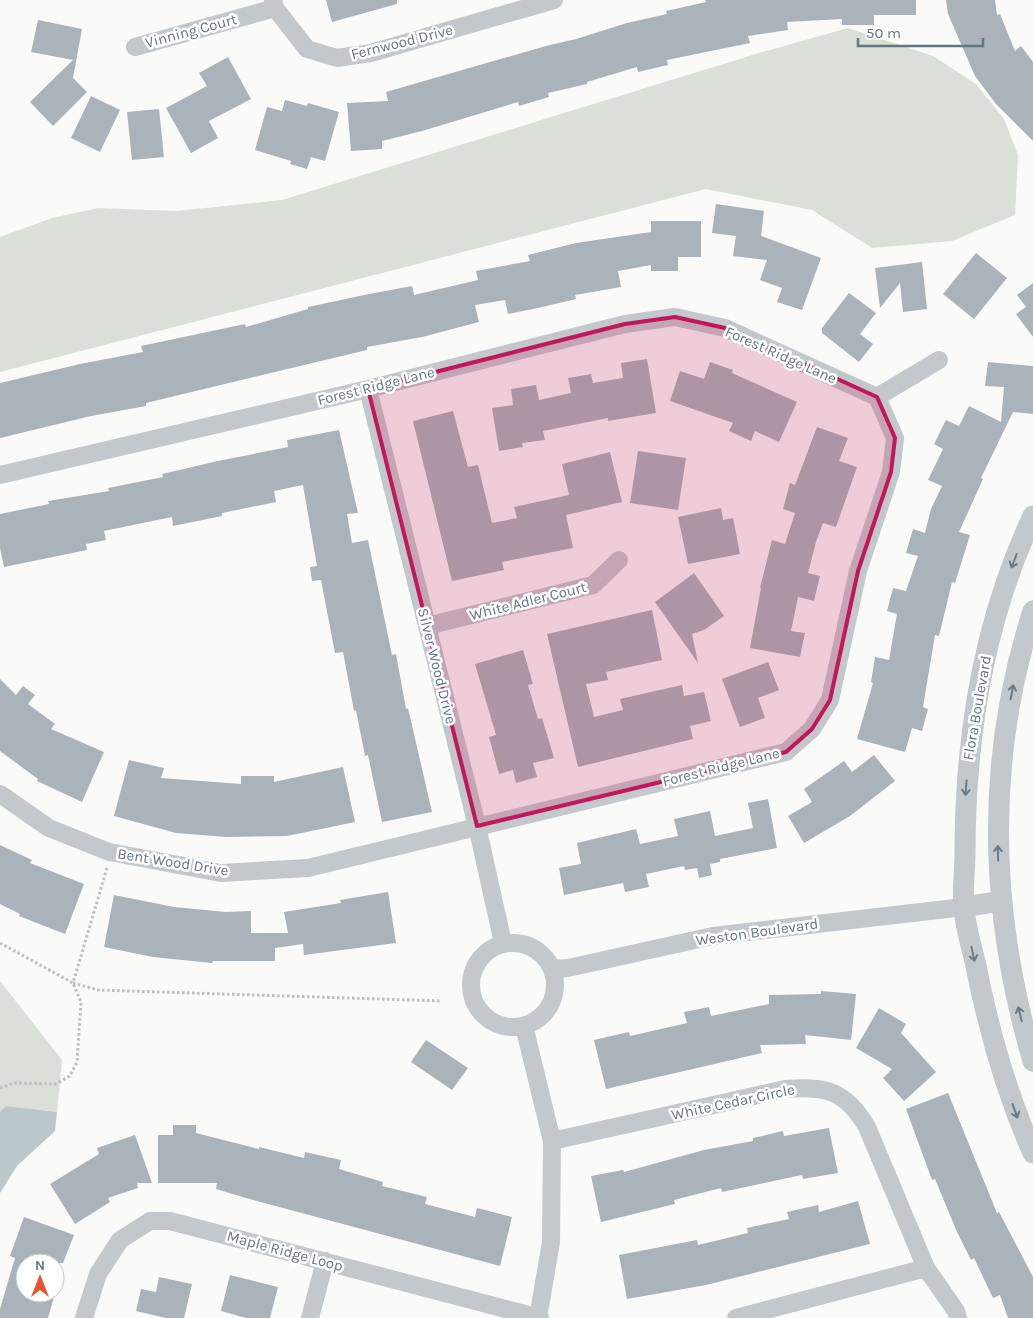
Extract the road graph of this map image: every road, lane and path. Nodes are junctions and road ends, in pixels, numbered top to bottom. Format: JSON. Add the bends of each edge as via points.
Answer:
{"nodes":[{"id":1,"x":554,"y":0,"type":"edge"},
{"id":2,"x":274,"y":4,"type":"edge"},
{"id":3,"x":135,"y":47,"type":"dead end"},
{"id":4,"x":939,"y":360,"type":"dead end"},
{"id":5,"x":368,"y":389,"type":"junction"},
{"id":6,"x":877,"y":398,"type":"junction"},
{"id":7,"x":0,"y":474,"type":"edge"},
{"id":8,"x":1033,"y":516,"type":"edge"},
{"id":9,"x":619,"y":560,"type":"dead end"},
{"id":10,"x":1033,"y":611,"type":"edge"},
{"id":11,"x":427,"y":626,"type":"junction"},
{"id":12,"x":0,"y":794,"type":"edge"},
{"id":13,"x":477,"y":826,"type":"junction"},
{"id":14,"x":109,"y":852,"type":"junction"},
{"id":15,"x":1001,"y":901,"type":"junction"},
{"id":16,"x":964,"y":907,"type":"junction"},
{"id":17,"x":0,"y":943,"type":"edge"},
{"id":18,"x":503,"y":943,"type":"junction"},
{"id":19,"x":553,"y":969,"type":"junction"},
{"id":20,"x":73,"y":983,"type":"junction"},
{"id":21,"x":442,"y":1001,"type":"dead end"},
{"id":22,"x":524,"y":1026,"type":"junction"},
{"id":23,"x":1033,"y":1061,"type":"edge"},
{"id":24,"x":0,"y":1088,"type":"edge"},
{"id":25,"x":552,"y":1141,"type":"junction"},
{"id":26,"x":1033,"y":1154,"type":"edge"},
{"id":27,"x":325,"y":1261,"type":"junction"},
{"id":28,"x":926,"y":1268,"type":"junction"},
{"id":29,"x":84,"y":1318,"type":"edge"},
{"id":30,"x":310,"y":1318,"type":"edge"},
{"id":31,"x":539,"y":1318,"type":"edge"},
{"id":32,"x":736,"y":1318,"type":"edge"},
{"id":33,"x":958,"y":1318,"type":"edge"}],
"edges":[{"from":1,"to":2,"type":"street","name":"Fernwood Drive","via":[[371,53],[337,58],[307,49]]},
{"from":2,"to":3,"type":"street","name":"Vinning Court"},
{"from":4,"to":6,"type":"street"},
{"from":5,"to":6,"type":"street","name":"Forest Ridge Lane","via":[[625,324],[675,318],[725,328]]},
{"from":5,"to":7,"type":"street","name":"Forest Ridge Lane"},
{"from":5,"to":11,"type":"street","name":"Silver Wood Drive"},
{"from":6,"to":13,"type":"street","name":"Forest Ridge Lane","via":[[895,438],[891,472],[858,571],[830,700],[812,729],[786,752]]},
{"from":8,"to":16,"type":"street","name":"Flora Boulevard","one_way":true,"via":[[1010,572],[976,699],[965,803]]},
{"from":9,"to":11,"type":"street","name":"White Adler Court","via":[[593,585]]},
{"from":15,"to":10,"type":"street","name":"Flora Boulevard","one_way":true,"via":[[998,838],[1002,756],[1016,671]]},
{"from":11,"to":13,"type":"street","name":"Silver Wood Drive"},
{"from":12,"to":14,"type":"street","name":"Bent Wood Drive","via":[[50,828]]},
{"from":13,"to":14,"type":"street","name":"Bent Wood Drive","via":[[308,868],[220,873]]},
{"from":13,"to":18,"type":"street","name":"Silver Wood Drive"},
{"from":14,"to":20,"type":"path"},
{"from":15,"to":16,"type":"street"},
{"from":23,"to":15,"type":"street","name":"Flora Boulevard","one_way":true,"via":[[1015,992]]},
{"from":16,"to":19,"type":"street","name":"Weston Boulevard","via":[[713,936]]},
{"from":16,"to":26,"type":"street","name":"Flora Boulevard","one_way":true,"via":[[990,1034],[1012,1103]]},
{"from":17,"to":20,"type":"path"},
{"from":18,"to":19,"type":"street","via":[[520,943],[538,950]]},
{"from":18,"to":22,"type":"street","via":[[485,952],[473,969],[471,993],[480,1011],[490,1020],[500,1025]]},
{"from":19,"to":22,"type":"street","via":[[555,990],[550,1004],[542,1016]]},
{"from":20,"to":21,"type":"path","via":[[98,990]]},
{"from":20,"to":24,"type":"path","via":[[81,1002],[77,1062],[70,1076],[56,1084],[14,1083]]},
{"from":22,"to":25,"type":"street"},
{"from":25,"to":28,"type":"street","name":"White Cedar Circle","via":[[784,1089],[814,1086],[835,1093],[856,1108],[867,1127]]},
{"from":25,"to":31,"type":"street","via":[[551,1242]]},
{"from":27,"to":29,"type":"street","name":"Maple Ridge Loop","via":[[170,1221],[150,1221],[120,1240],[98,1274]]},
{"from":27,"to":30,"type":"street"},
{"from":27,"to":31,"type":"street","name":"Maple Ridge Loop"},
{"from":28,"to":32,"type":"street"},
{"from":28,"to":33,"type":"street","name":"White Cedar Circle"}]}
